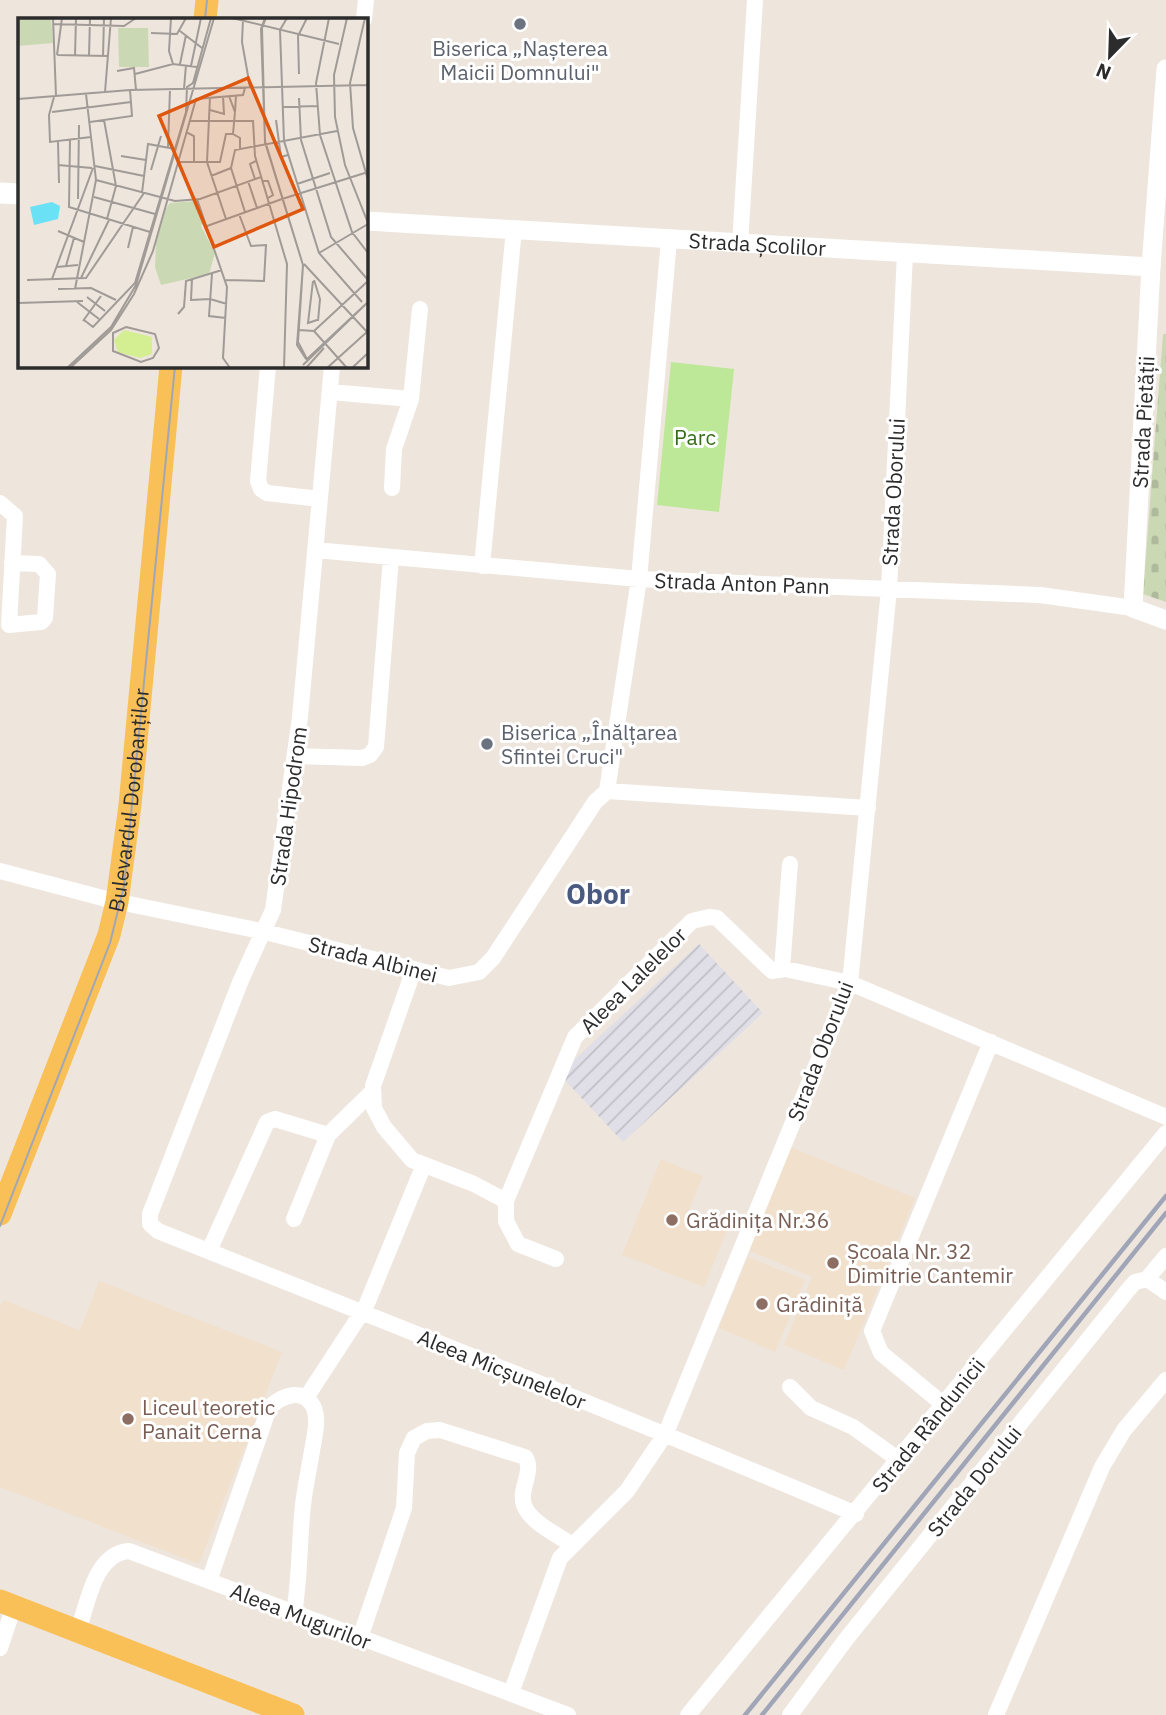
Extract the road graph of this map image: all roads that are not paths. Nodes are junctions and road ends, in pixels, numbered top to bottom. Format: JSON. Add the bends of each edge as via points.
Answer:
{"nodes":[{"id":1,"x":207,"y":0,"type":"edge"},
{"id":2,"x":366,"y":0,"type":"edge"},
{"id":3,"x":755,"y":0,"type":"edge"},
{"id":4,"x":205,"y":18,"type":"edge"},
{"id":5,"x":364,"y":18,"type":"edge"},
{"id":6,"x":1166,"y":69,"type":"edge"},
{"id":7,"x":0,"y":193,"type":"edge"},
{"id":8,"x":18,"y":194,"type":"edge"},
{"id":9,"x":368,"y":221,"type":"edge"},
{"id":10,"x":514,"y":229,"type":"junction"},
{"id":11,"x":669,"y":240,"type":"junction"},
{"id":12,"x":740,"y":244,"type":"junction"},
{"id":13,"x":905,"y":254,"type":"junction"},
{"id":14,"x":1151,"y":267,"type":"junction"},
{"id":15,"x":420,"y":309,"type":"dead end"},
{"id":16,"x":171,"y":368,"type":"edge"},
{"id":17,"x":268,"y":368,"type":"edge"},
{"id":18,"x":332,"y":368,"type":"edge"},
{"id":19,"x":330,"y":392,"type":"junction"},
{"id":20,"x":411,"y":399,"type":"junction"},
{"id":21,"x":392,"y":488,"type":"dead end"},
{"id":22,"x":320,"y":499,"type":"junction"},
{"id":23,"x":0,"y":503,"type":"edge"},
{"id":24,"x":315,"y":550,"type":"junction"},
{"id":25,"x":391,"y":557,"type":"junction"},
{"id":26,"x":12,"y":563,"type":"dead end"},
{"id":27,"x":482,"y":566,"type":"junction"},
{"id":28,"x":639,"y":579,"type":"junction"},
{"id":29,"x":888,"y":589,"type":"junction"},
{"id":30,"x":1133,"y":608,"type":"junction"},
{"id":31,"x":1166,"y":620,"type":"edge"},
{"id":32,"x":295,"y":756,"type":"junction"},
{"id":33,"x":607,"y":791,"type":"junction"},
{"id":34,"x":868,"y":808,"type":"junction"},
{"id":35,"x":790,"y":864,"type":"dead end"},
{"id":36,"x":0,"y":872,"type":"edge"},
{"id":37,"x":117,"y":902,"type":"junction"},
{"id":38,"x":261,"y":931,"type":"junction"},
{"id":39,"x":414,"y":969,"type":"junction"},
{"id":40,"x":782,"y":969,"type":"junction"},
{"id":41,"x":850,"y":982,"type":"junction"},
{"id":42,"x":991,"y":1042,"type":"junction"},
{"id":43,"x":372,"y":1091,"type":"junction"},
{"id":44,"x":1166,"y":1116,"type":"edge"},
{"id":45,"x":1166,"y":1133,"type":"edge"},
{"id":46,"x":328,"y":1135,"type":"junction"},
{"id":47,"x":423,"y":1167,"type":"junction"},
{"id":48,"x":506,"y":1200,"type":"junction"},
{"id":49,"x":0,"y":1214,"type":"edge"},
{"id":50,"x":294,"y":1219,"type":"dead end"},
{"id":51,"x":149,"y":1224,"type":"joint"},
{"id":52,"x":209,"y":1251,"type":"junction"},
{"id":53,"x":1166,"y":1256,"type":"edge"},
{"id":54,"x":556,"y":1259,"type":"dead end"},
{"id":55,"x":1147,"y":1279,"type":"junction"},
{"id":56,"x":1166,"y":1292,"type":"edge"},
{"id":57,"x":362,"y":1313,"type":"junction"},
{"id":58,"x":1166,"y":1380,"type":"edge"},
{"id":59,"x":790,"y":1387,"type":"dead end"},
{"id":60,"x":306,"y":1398,"type":"junction"},
{"id":61,"x":943,"y":1405,"type":"junction"},
{"id":62,"x":666,"y":1433,"type":"junction"},
{"id":63,"x":899,"y":1460,"type":"junction"},
{"id":64,"x":856,"y":1514,"type":"junction"},
{"id":65,"x":570,"y":1544,"type":"junction"},
{"id":66,"x":209,"y":1581,"type":"junction"},
{"id":67,"x":7,"y":1603,"type":"edge"},
{"id":68,"x":294,"y":1614,"type":"junction"},
{"id":69,"x":78,"y":1631,"type":"junction"},
{"id":70,"x":360,"y":1638,"type":"junction"},
{"id":71,"x":0,"y":1648,"type":"edge"},
{"id":72,"x":511,"y":1693,"type":"junction"},
{"id":73,"x":293,"y":1715,"type":"edge"},
{"id":74,"x":568,"y":1715,"type":"edge"},
{"id":75,"x":688,"y":1715,"type":"edge"},
{"id":76,"x":790,"y":1715,"type":"edge"},
{"id":77,"x":996,"y":1715,"type":"edge"}],
"edges":[{"from":1,"to":4,"type":"main road"},
{"from":2,"to":5,"type":"street"},
{"from":3,"to":12,"type":"street"},
{"from":6,"to":14,"type":"street","name":"Strada Pietății"},
{"from":7,"to":8,"type":"main road"},
{"from":9,"to":10,"type":"street","name":"Strada Școlilor"},
{"from":10,"to":11,"type":"street","name":"Strada Școlilor"},
{"from":10,"to":27,"type":"street"},
{"from":11,"to":12,"type":"street","name":"Strada Școlilor"},
{"from":11,"to":28,"type":"street"},
{"from":12,"to":13,"type":"street","name":"Strada Școlilor"},
{"from":13,"to":14,"type":"street","name":"Strada Școlilor"},
{"from":13,"to":29,"type":"street","name":"Strada Oborului"},
{"from":14,"to":30,"type":"street","name":"Strada Pietății"},
{"from":15,"to":20,"type":"street"},
{"from":16,"to":37,"type":"main road","name":"Bulevardul Dorobanților"},
{"from":17,"to":22,"type":"street","via":[[261,489]]},
{"from":18,"to":19,"type":"street","name":"Strada Hipodrom"},
{"from":19,"to":20,"type":"street"},
{"from":19,"to":22,"type":"street","name":"Strada Hipodrom"},
{"from":20,"to":21,"type":"street","via":[[394,449]]},
{"from":22,"to":24,"type":"street","name":"Strada Hipodrom"},
{"from":23,"to":26,"type":"street","via":[[15,516]]},
{"from":24,"to":25,"type":"street","name":"Strada Anton Pann"},
{"from":24,"to":32,"type":"street","name":"Strada Hipodrom"},
{"from":25,"to":27,"type":"street","name":"Strada Anton Pann"},
{"from":25,"to":32,"type":"street","via":[[376,747],[362,758]]},
{"from":27,"to":28,"type":"street","name":"Strada Anton Pann"},
{"from":28,"to":29,"type":"street","name":"Strada Anton Pann"},
{"from":28,"to":33,"type":"street"},
{"from":29,"to":30,"type":"street","name":"Strada Anton Pann","via":[[1040,595]]},
{"from":29,"to":34,"type":"street","name":"Strada Oborului"},
{"from":30,"to":31,"type":"street","name":"Strada Anton Pann"},
{"from":32,"to":38,"type":"street","name":"Strada Hipodrom","via":[[273,911]]},
{"from":33,"to":34,"type":"street"},
{"from":33,"to":39,"type":"street","name":"Strada Albinei","via":[[479,972],[449,978]]},
{"from":34,"to":41,"type":"street","name":"Strada Oborului"},
{"from":35,"to":40,"type":"street"},
{"from":36,"to":37,"type":"street","name":"Strada Albinei"},
{"from":37,"to":38,"type":"street","name":"Strada Albinei"},
{"from":37,"to":49,"type":"main road","name":"Bulevardul Dorobanților","via":[[109,934]]},
{"from":38,"to":39,"type":"street","name":"Strada Albinei"},
{"from":38,"to":51,"type":"street","name":"Strada Hipodrom"},
{"from":39,"to":43,"type":"street"},
{"from":40,"to":41,"type":"street","name":"Aleea Lalelelor"},
{"from":40,"to":48,"type":"street","name":"Aleea Lalelelor","via":[[772,971],[717,918],[692,921],[575,1037]]},
{"from":41,"to":42,"type":"street","name":"Aleea Lalelelor"},
{"from":41,"to":62,"type":"street","name":"Strada Oborului"},
{"from":42,"to":44,"type":"street","name":"Aleea Lalelelor"},
{"from":42,"to":61,"type":"street","via":[[872,1331],[881,1353]]},
{"from":43,"to":46,"type":"street"},
{"from":43,"to":47,"type":"street","via":[[384,1127]]},
{"from":45,"to":61,"type":"street","name":"Strada Rândunicii"},
{"from":46,"to":50,"type":"street"},
{"from":46,"to":52,"type":"street","via":[[275,1119],[267,1122]]},
{"from":47,"to":48,"type":"street"},
{"from":47,"to":57,"type":"street"},
{"from":48,"to":54,"type":"street","via":[[506,1222],[518,1244]]},
{"from":51,"to":52,"type":"street","name":"Aleea Micșunelelor"},
{"from":52,"to":57,"type":"street","name":"Aleea Micșunelelor"},
{"from":53,"to":55,"type":"street","name":"Strada Dorului"},
{"from":55,"to":56,"type":"street"},
{"from":55,"to":76,"type":"street","name":"Strada Dorului","via":[[1128,1290]]},
{"from":57,"to":60,"type":"street"},
{"from":57,"to":62,"type":"street","name":"Aleea Micșunelelor"},
{"from":58,"to":77,"type":"street","via":[[1124,1430],[1102,1466]]},
{"from":59,"to":63,"type":"street","via":[[811,1408],[853,1427]]},
{"from":60,"to":66,"type":"street","via":[[280,1397],[269,1408]]},
{"from":60,"to":68,"type":"street","via":[[314,1408],[316,1426],[303,1502]]},
{"from":61,"to":63,"type":"street","name":"Strada Rândunicii"},
{"from":62,"to":64,"type":"street","name":"Aleea Micșunelelor"},
{"from":62,"to":65,"type":"street","name":"Strada Oborului","via":[[628,1491]]},
{"from":63,"to":64,"type":"street","name":"Strada Rândunicii"},
{"from":64,"to":75,"type":"street","name":"Strada Rândunicii"},
{"from":65,"to":70,"type":"street","via":[[524,1506],[522,1494],[529,1467],[525,1457],[440,1430],[427,1431],[414,1438],[407,1453],[404,1508]]},
{"from":65,"to":72,"type":"street","name":"Strada Oborului","via":[[551,1577]]},
{"from":66,"to":68,"type":"street","name":"Aleea Mugurilor"},
{"from":66,"to":69,"type":"street","name":"Aleea Mugurilor","via":[[143,1555],[119,1552],[99,1570]]},
{"from":67,"to":69,"type":"main road"},
{"from":67,"to":71,"type":"street"},
{"from":68,"to":70,"type":"street","name":"Aleea Mugurilor"},
{"from":69,"to":73,"type":"main road"},
{"from":70,"to":72,"type":"street","name":"Aleea Mugurilor"},
{"from":72,"to":74,"type":"street","name":"Aleea Mugurilor"}]}
